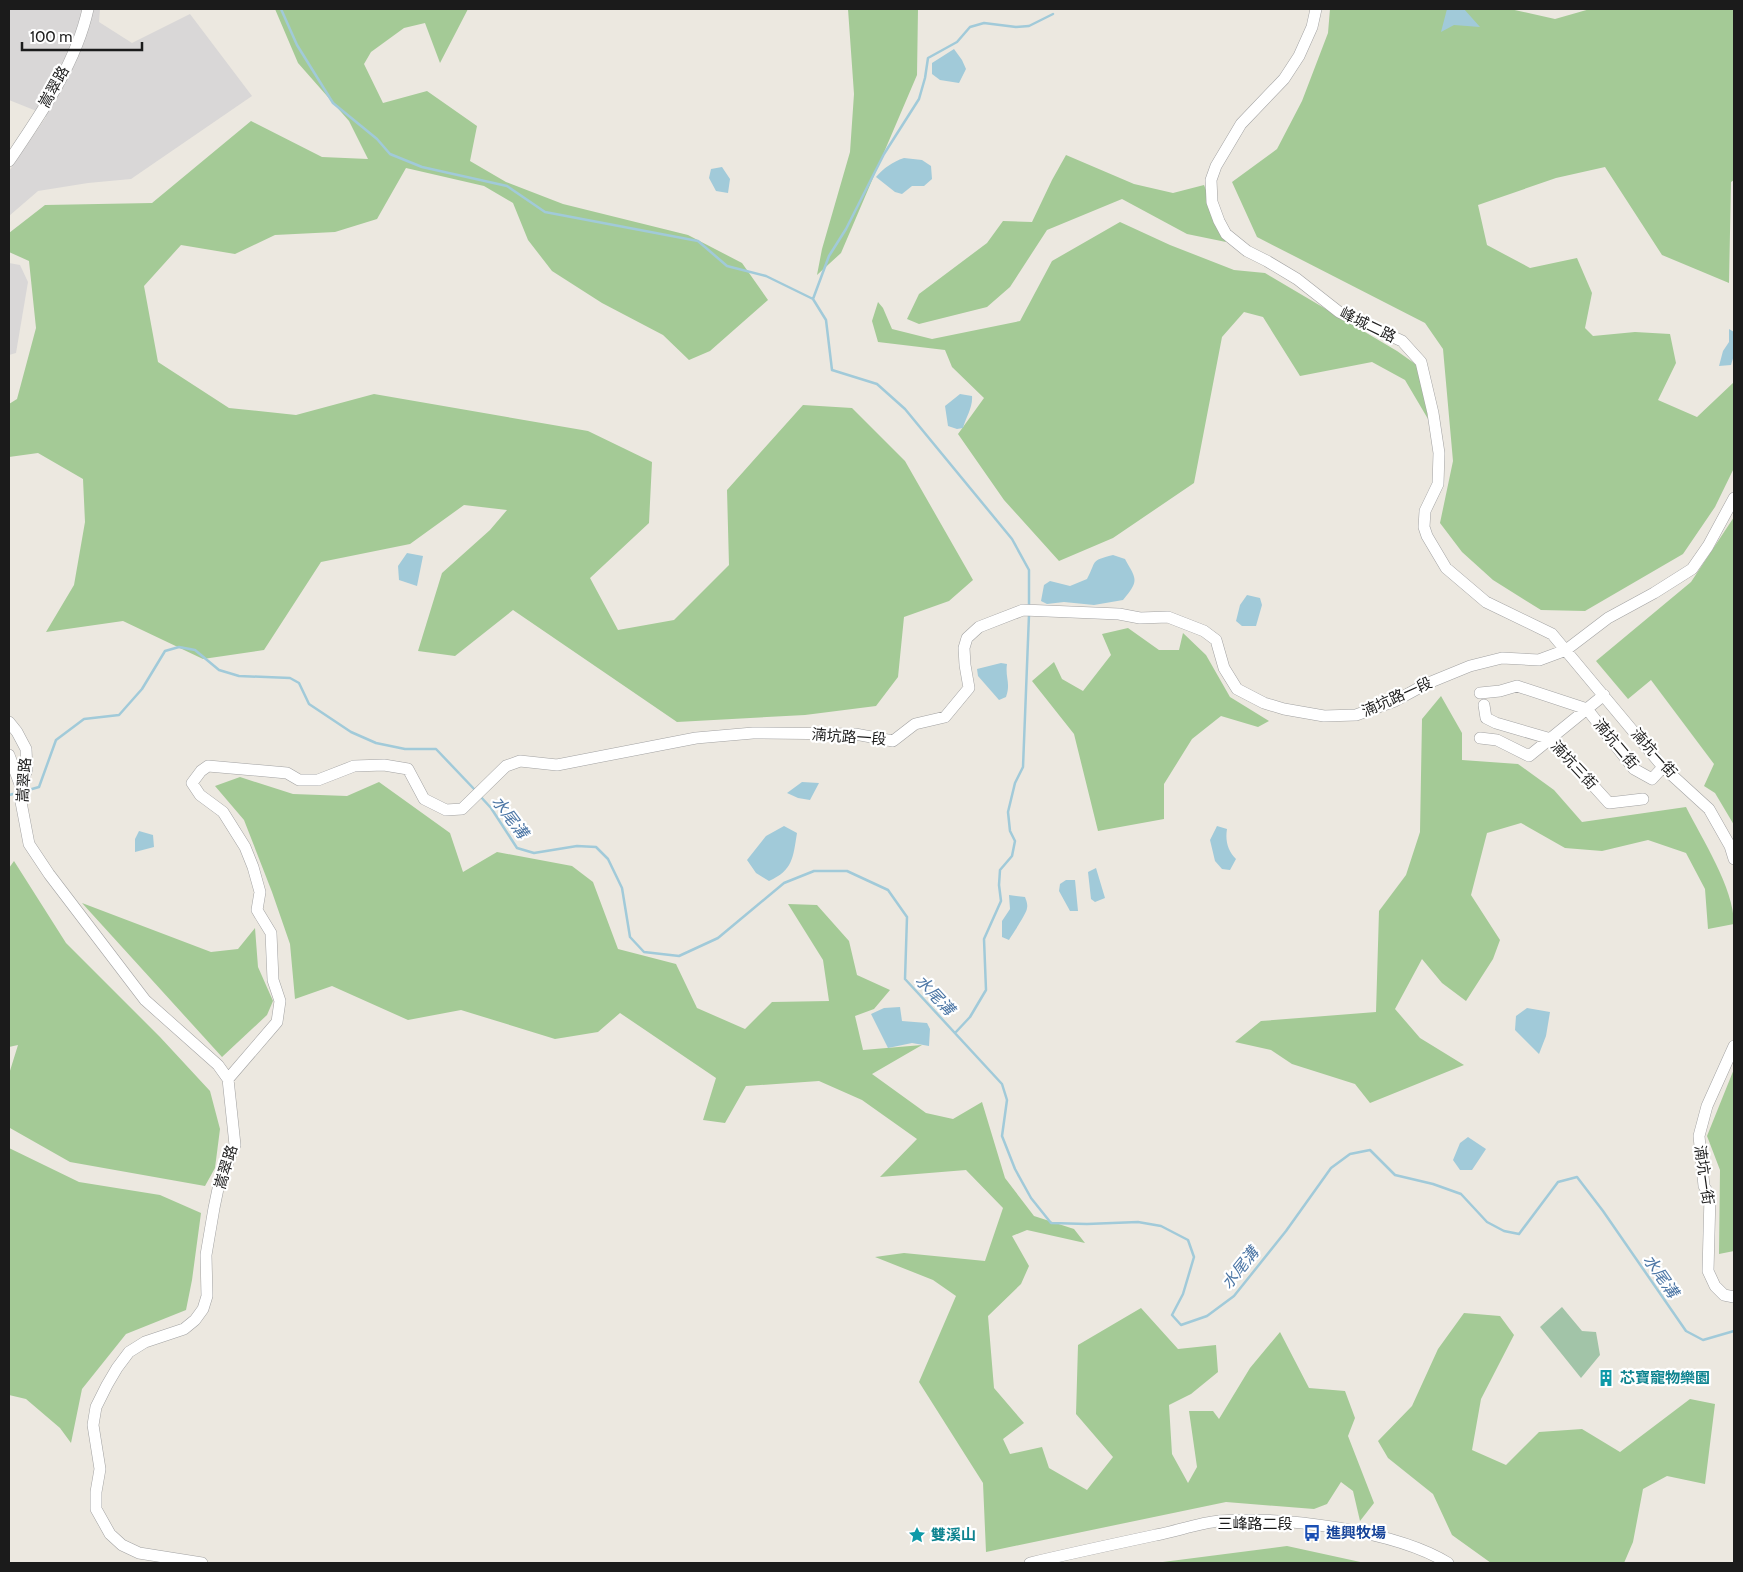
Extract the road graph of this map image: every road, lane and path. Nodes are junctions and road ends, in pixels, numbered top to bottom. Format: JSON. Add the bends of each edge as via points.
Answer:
{"nodes":[{"id":1,"x":88,"y":9,"type":"edge"},
{"id":2,"x":1316,"y":9,"type":"edge"},
{"id":3,"x":9,"y":161,"type":"edge"},
{"id":4,"x":1734,"y":498,"type":"edge"},
{"id":5,"x":1566,"y":650,"type":"junction"},
{"id":6,"x":1480,"y":693,"type":"dead end"},
{"id":7,"x":1604,"y":695,"type":"junction"},
{"id":8,"x":1484,"y":705,"type":"dead end"},
{"id":9,"x":1588,"y":709,"type":"junction"},
{"id":10,"x":9,"y":722,"type":"edge"},
{"id":11,"x":1480,"y":738,"type":"dead end"},
{"id":12,"x":1551,"y":739,"type":"junction"},
{"id":13,"x":9,"y":755,"type":"edge"},
{"id":14,"x":1663,"y":766,"type":"junction"},
{"id":15,"x":22,"y":787,"type":"junction"},
{"id":16,"x":1643,"y":799,"type":"dead end"},
{"id":17,"x":1734,"y":859,"type":"edge"},
{"id":18,"x":1734,"y":1046,"type":"edge"},
{"id":19,"x":228,"y":1079,"type":"junction"},
{"id":20,"x":1734,"y":1297,"type":"edge"},
{"id":21,"x":202,"y":1563,"type":"edge"},
{"id":22,"x":1030,"y":1563,"type":"edge"},
{"id":23,"x":1448,"y":1563,"type":"edge"}],
"edges":[{"from":1,"to":3,"type":"street","name":"嵩翠路","via":[[83,31],[61,77]]},
{"from":2,"to":5,"type":"street","name":"峰城二路","via":[[1312,27],[1284,78],[1241,124],[1216,166],[1211,187],[1219,221],[1226,234],[1247,251],[1297,280],[1339,312],[1402,341],[1421,362],[1439,453],[1438,484],[1425,512],[1427,536],[1446,568],[1486,602],[1552,634]]},
{"from":4,"to":5,"type":"street","name":"湳坑路一段","via":[[1692,569],[1608,618]]},
{"from":5,"to":7,"type":"street","name":"湳坑一街"},
{"from":5,"to":19,"type":"street","name":"湳坑路一段","via":[[1539,660],[1502,658],[1470,666],[1395,701],[1356,715],[1324,716],[1264,704],[1237,689],[1224,668],[1216,640],[1204,630],[1168,618],[1023,610],[979,627],[967,638],[964,656],[969,688],[945,717],[916,724],[893,741],[855,734],[753,733],[696,738],[557,765],[520,761],[506,766],[462,809],[446,810],[424,799],[408,769],[384,765],[354,766],[318,780],[299,780],[287,772],[208,766],[192,783],[200,795],[223,812],[245,847],[260,892],[257,910],[271,933],[273,980],[280,1001],[276,1022]]},
{"from":6,"to":9,"type":"street","name":"湳坑二街","via":[[1517,686]]},
{"from":7,"to":9,"type":"street"},
{"from":7,"to":14,"type":"street","name":"湳坑一街"},
{"from":8,"to":12,"type":"street","name":"湳坑三街","via":[[1486,718]]},
{"from":9,"to":12,"type":"street"},
{"from":9,"to":14,"type":"street","name":"湳坑二街","via":[[1634,769],[1652,779]]},
{"from":10,"to":15,"type":"street","name":"嵩翠路","via":[[26,749],[27,769]]},
{"from":11,"to":12,"type":"street","via":[[1497,740],[1529,756]]},
{"from":12,"to":16,"type":"street","name":"湳坑三街","via":[[1609,803]]},
{"from":13,"to":15,"type":"street"},
{"from":14,"to":17,"type":"street","name":"湳坑一街","via":[[1709,809]]},
{"from":15,"to":19,"type":"street","name":"嵩翠路","via":[[21,802],[29,844],[49,874],[145,1000],[218,1065]]},
{"from":18,"to":20,"type":"street","name":"湳坑一街","via":[[1707,1106],[1699,1136],[1704,1186],[1710,1196],[1708,1272],[1724,1295]]},
{"from":19,"to":21,"type":"street","name":"嵩翠路","via":[[235,1145],[219,1184],[214,1208],[206,1255],[207,1296],[203,1308],[184,1329],[145,1342],[129,1352],[96,1407],[93,1425],[100,1468],[96,1509],[110,1534],[122,1545],[139,1553]]},
{"from":22,"to":23,"type":"street","name":"三峰路二段","via":[[1218,1522],[1278,1521],[1354,1531],[1398,1542]]}]}
